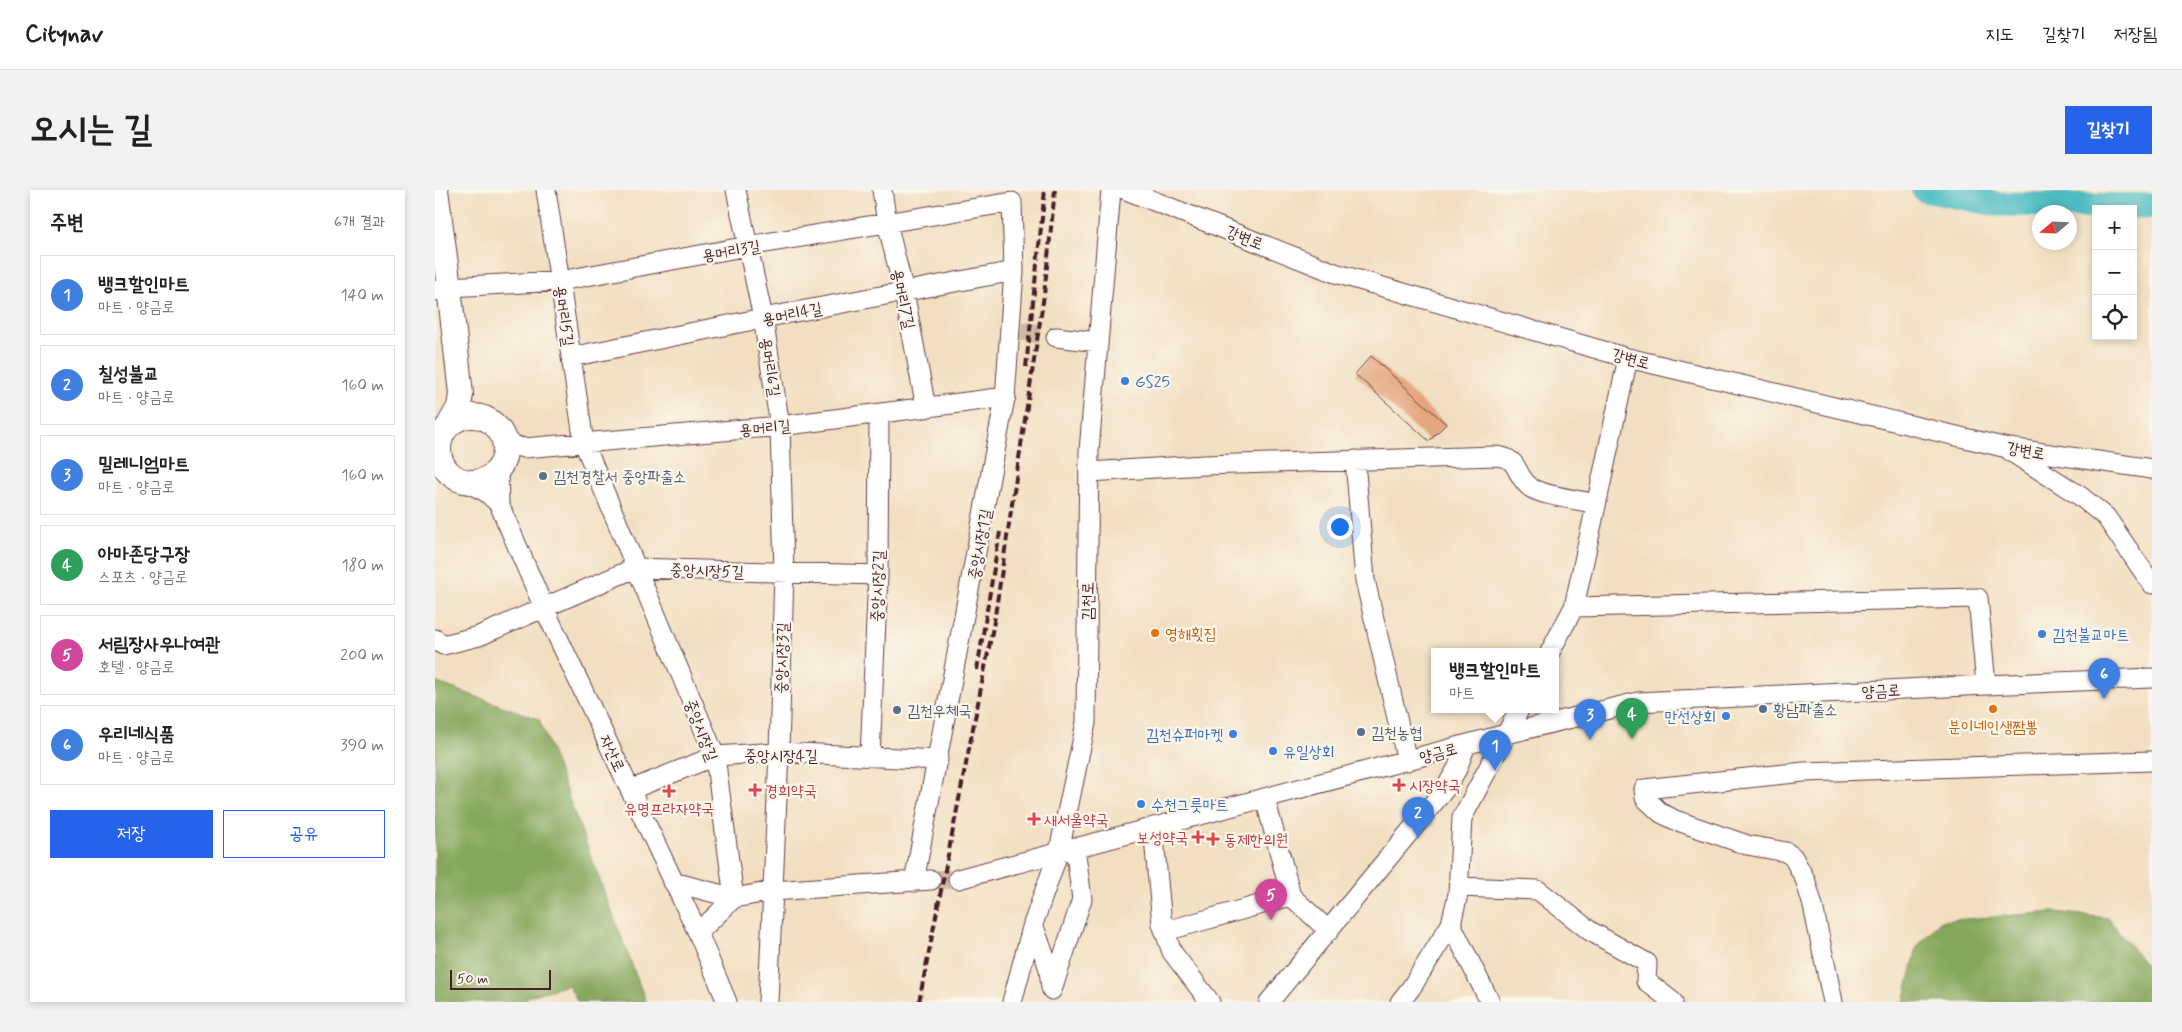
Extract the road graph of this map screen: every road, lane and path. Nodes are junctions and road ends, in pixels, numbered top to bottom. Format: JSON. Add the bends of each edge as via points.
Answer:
{"nodes":[{"id":1,"x":436,"y":190,"type":"edge"},
{"id":2,"x":547,"y":190,"type":"edge"},
{"id":3,"x":736,"y":190,"type":"edge"},
{"id":4,"x":882,"y":190,"type":"edge"},
{"id":5,"x":1111,"y":190,"type":"edge"},
{"id":6,"x":1126,"y":190,"type":"edge"},
{"id":7,"x":1012,"y":202,"type":"joint"},
{"id":8,"x":887,"y":223,"type":"junction"},
{"id":9,"x":748,"y":246,"type":"junction"},
{"id":10,"x":1014,"y":271,"type":"junction"},
{"id":11,"x":560,"y":281,"type":"junction"},
{"id":12,"x":442,"y":289,"type":"edge"},
{"id":13,"x":904,"y":292,"type":"junction"},
{"id":14,"x":763,"y":318,"type":"junction"},
{"id":15,"x":1056,"y":337,"type":"tunnel mouth"},
{"id":16,"x":1098,"y":342,"type":"junction"},
{"id":17,"x":571,"y":357,"type":"junction"},
{"id":18,"x":1628,"y":358,"type":"junction"},
{"id":19,"x":461,"y":394,"type":"junction"},
{"id":20,"x":1006,"y":397,"type":"junction"},
{"id":21,"x":926,"y":408,"type":"junction"},
{"id":22,"x":879,"y":415,"type":"junction"},
{"id":23,"x":480,"y":416,"type":"junction"},
{"id":24,"x":780,"y":426,"type":"junction"},
{"id":25,"x":441,"y":437,"type":"edge"},
{"id":26,"x":584,"y":443,"type":"junction"},
{"id":27,"x":2003,"y":447,"type":"junction"},
{"id":28,"x":502,"y":456,"type":"junction"},
{"id":29,"x":1355,"y":460,"type":"junction"},
{"id":30,"x":2152,"y":469,"type":"edge"},
{"id":31,"x":1089,"y":472,"type":"junction"},
{"id":32,"x":450,"y":474,"type":"edge"},
{"id":33,"x":499,"y":504,"type":"junction"},
{"id":34,"x":1596,"y":504,"type":"junction"},
{"id":35,"x":635,"y":568,"type":"junction"},
{"id":36,"x":784,"y":572,"type":"junction"},
{"id":37,"x":878,"y":575,"type":"junction"},
{"id":38,"x":2152,"y":584,"type":"edge"},
{"id":39,"x":1574,"y":607,"type":"junction"},
{"id":40,"x":544,"y":608,"type":"junction"},
{"id":41,"x":435,"y":639,"type":"edge"},
{"id":42,"x":1552,"y":648,"type":"edge"},
{"id":43,"x":2152,"y":678,"type":"edge"},
{"id":44,"x":1986,"y":685,"type":"junction"},
{"id":45,"x":1517,"y":713,"type":"edge"},
{"id":46,"x":1506,"y":734,"type":"junction"},
{"id":47,"x":1466,"y":745,"type":"junction"},
{"id":48,"x":779,"y":752,"type":"junction"},
{"id":49,"x":715,"y":756,"type":"junction"},
{"id":50,"x":870,"y":757,"type":"junction"},
{"id":51,"x":938,"y":760,"type":"junction"},
{"id":52,"x":1407,"y":761,"type":"junction"},
{"id":53,"x":2152,"y":761,"type":"edge"},
{"id":54,"x":630,"y":790,"type":"junction"},
{"id":55,"x":1265,"y":798,"type":"junction"},
{"id":56,"x":1153,"y":827,"type":"junction"},
{"id":57,"x":1067,"y":849,"type":"junction"},
{"id":58,"x":958,"y":879,"type":"tunnel mouth"},
{"id":59,"x":673,"y":882,"type":"junction"},
{"id":60,"x":1459,"y":886,"type":"junction"},
{"id":61,"x":773,"y":891,"type":"junction"},
{"id":62,"x":1291,"y":896,"type":"junction"},
{"id":63,"x":734,"y":898,"type":"junction"},
{"id":64,"x":1033,"y":924,"type":"junction"},
{"id":65,"x":1161,"y":924,"type":"junction"},
{"id":66,"x":1451,"y":924,"type":"junction"},
{"id":67,"x":1329,"y":931,"type":"junction"},
{"id":68,"x":698,"y":933,"type":"junction"},
{"id":69,"x":1052,"y":996,"type":"edge"},
{"id":70,"x":727,"y":1002,"type":"edge"},
{"id":71,"x":768,"y":1002,"type":"edge"},
{"id":72,"x":1012,"y":1002,"type":"edge"},
{"id":73,"x":1210,"y":1002,"type":"edge"},
{"id":74,"x":1269,"y":1002,"type":"edge"},
{"id":75,"x":1400,"y":1002,"type":"edge"},
{"id":76,"x":1490,"y":1002,"type":"edge"},
{"id":77,"x":1673,"y":1002,"type":"edge"},
{"id":78,"x":1833,"y":1002,"type":"edge"}],
"edges":[{"from":1,"to":12,"type":"main road"},
{"from":2,"to":11,"type":"street","name":"용머리5길"},
{"from":3,"to":9,"type":"street","name":"용머리6길"},
{"from":4,"to":8,"type":"street","name":"용머리7길"},
{"from":5,"to":16,"type":"street","name":"김천로"},
{"from":6,"to":18,"type":"street","name":"강변로","via":[[1335,273]]},
{"from":7,"to":8,"type":"street","name":"용머리3길"},
{"from":7,"to":10,"type":"street","name":"중앙시장1길"},
{"from":8,"to":9,"type":"street","name":"용머리3길"},
{"from":8,"to":13,"type":"street","name":"용머리7길"},
{"from":9,"to":11,"type":"street","name":"용머리3길"},
{"from":9,"to":14,"type":"street","name":"용머리6길"},
{"from":10,"to":13,"type":"street","name":"용머리4길"},
{"from":10,"to":20,"type":"street","name":"중앙시장1길","via":[[1016,331]]},
{"from":11,"to":12,"type":"street","name":"용머리3길"},
{"from":11,"to":17,"type":"street","name":"용머리5길"},
{"from":12,"to":19,"type":"main road"},
{"from":13,"to":14,"type":"street","name":"용머리4길"},
{"from":13,"to":21,"type":"street","name":"용머리7길"},
{"from":14,"to":17,"type":"street","name":"용머리4길"},
{"from":14,"to":24,"type":"street","name":"용머리6길"},
{"from":15,"to":16,"type":"street"},
{"from":16,"to":31,"type":"street","name":"김천로"},
{"from":17,"to":26,"type":"street","name":"용머리5길"},
{"from":18,"to":27,"type":"street","name":"강변로"},
{"from":18,"to":34,"type":"street"},
{"from":19,"to":23,"type":"main road","via":[[467,405]]},
{"from":19,"to":25,"type":"main road","via":[[459,407]]},
{"from":20,"to":21,"type":"street","name":"용머리길"},
{"from":20,"to":51,"type":"street","name":"중앙시장1길"},
{"from":21,"to":22,"type":"street","name":"용머리길"},
{"from":22,"to":24,"type":"street","name":"용머리길"},
{"from":22,"to":37,"type":"street","name":"중앙시장2길"},
{"from":23,"to":25,"type":"main road","via":[[459,418]]},
{"from":23,"to":28,"type":"main road","via":[[498,428]]},
{"from":24,"to":26,"type":"street","name":"용머리길"},
{"from":24,"to":36,"type":"street","name":"중앙시장3길"},
{"from":25,"to":32,"type":"main road","via":[[438,452],[441,463]]},
{"from":26,"to":28,"type":"street","name":"용머리길","via":[[524,448]]},
{"from":26,"to":35,"type":"street","name":"중앙시장길"},
{"from":27,"to":30,"type":"street","name":"강변로"},
{"from":27,"to":38,"type":"street","via":[[2080,496],[2106,517]]},
{"from":28,"to":32,"type":"main road","via":[[490,478],[479,482]]},
{"from":28,"to":33,"type":"street"},
{"from":29,"to":31,"type":"street"},
{"from":29,"to":34,"type":"street","via":[[1506,456],[1514,462],[1531,488]]},
{"from":29,"to":52,"type":"street","via":[[1365,580]]},
{"from":31,"to":57,"type":"street","name":"김천로","via":[[1086,723]]},
{"from":32,"to":33,"type":"street","via":[[486,492]]},
{"from":33,"to":40,"type":"street","name":"자산로"},
{"from":34,"to":39,"type":"street"},
{"from":35,"to":36,"type":"street","name":"중앙시장5길"},
{"from":35,"to":40,"type":"street","name":"중앙시장5길"},
{"from":35,"to":49,"type":"street","name":"중앙시장길"},
{"from":36,"to":37,"type":"street","name":"중앙시장5길"},
{"from":36,"to":48,"type":"street","name":"중앙시장3길"},
{"from":37,"to":50,"type":"street","name":"중앙시장2길"},
{"from":39,"to":42,"type":"street"},
{"from":39,"to":44,"type":"street","via":[[1978,598]]},
{"from":40,"to":41,"type":"street","name":"중앙시장5길","via":[[479,636],[443,645]]},
{"from":40,"to":54,"type":"street","name":"자산로"},
{"from":43,"to":44,"type":"street","name":"양금로"},
{"from":44,"to":46,"type":"street","name":"양금로","via":[[1638,702]]},
{"from":45,"to":46,"type":"street"},
{"from":46,"to":47,"type":"street","name":"양금로"},
{"from":46,"to":60,"type":"street","via":[[1462,818]]},
{"from":47,"to":52,"type":"street","name":"양금로"},
{"from":47,"to":67,"type":"street","via":[[1445,789]]},
{"from":48,"to":49,"type":"street","name":"중앙시장4길"},
{"from":48,"to":50,"type":"street","name":"중앙시장4길"},
{"from":48,"to":61,"type":"street","name":"중앙시장3길"},
{"from":49,"to":54,"type":"street","name":"중앙시장4길"},
{"from":49,"to":63,"type":"street","name":"중앙시장길"},
{"from":50,"to":51,"type":"street","name":"중앙시장4길"},
{"from":51,"to":61,"type":"street","name":"중앙시장1길","via":[[923,881]]},
{"from":52,"to":55,"type":"street","name":"양금로"},
{"from":53,"to":78,"type":"street","via":[[1804,772],[1644,790],[1645,798],[1661,813],[1675,820],[1747,846],[1786,852],[1793,857],[1805,879],[1813,906]]},
{"from":54,"to":59,"type":"street","name":"자산로"},
{"from":55,"to":56,"type":"street","name":"양금로"},
{"from":55,"to":62,"type":"street"},
{"from":56,"to":57,"type":"street","name":"양금로"},
{"from":56,"to":65,"type":"street"},
{"from":57,"to":58,"type":"street"},
{"from":57,"to":64,"type":"street","name":"김천로"},
{"from":57,"to":69,"type":"street","via":[[1082,899]]},
{"from":59,"to":63,"type":"street"},
{"from":59,"to":68,"type":"street","name":"자산로"},
{"from":60,"to":66,"type":"street"},
{"from":60,"to":77,"type":"street","via":[[1538,890],[1590,931],[1647,963],[1646,981]]},
{"from":61,"to":63,"type":"street"},
{"from":61,"to":71,"type":"street","name":"중앙시장3길"},
{"from":62,"to":65,"type":"street","via":[[1173,929]]},
{"from":62,"to":67,"type":"street"},
{"from":63,"to":68,"type":"street"},
{"from":64,"to":69,"type":"street","via":[[1049,969]]},
{"from":64,"to":72,"type":"street","name":"김천로"},
{"from":65,"to":73,"type":"street","via":[[1172,952]]},
{"from":66,"to":75,"type":"street"},
{"from":66,"to":76,"type":"street"},
{"from":67,"to":74,"type":"street"},
{"from":68,"to":70,"type":"street","name":"자산로"}]}
